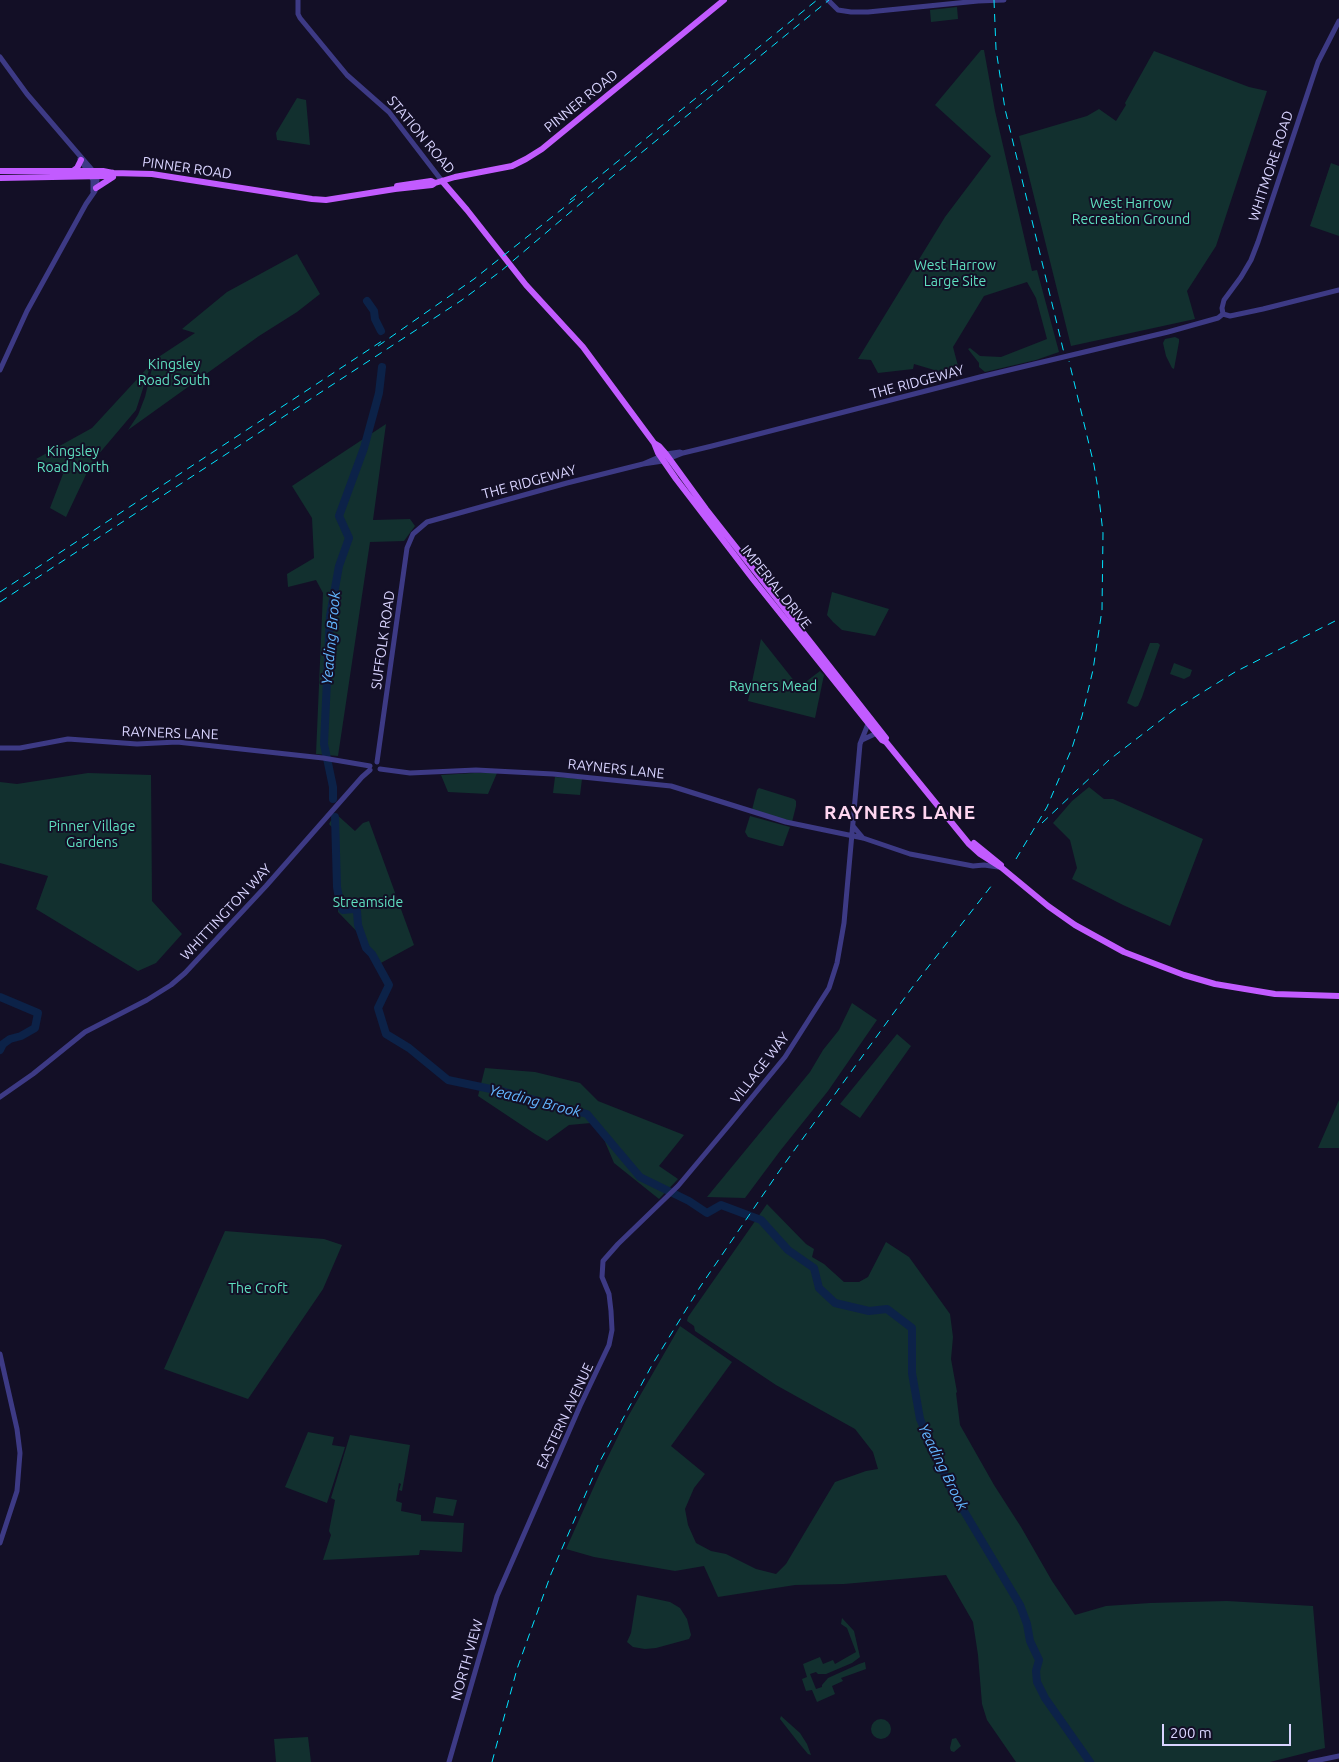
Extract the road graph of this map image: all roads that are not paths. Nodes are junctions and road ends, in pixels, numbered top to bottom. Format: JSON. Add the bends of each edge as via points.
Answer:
{"nodes":[{"id":1,"x":298,"y":0,"type":"edge"},
{"id":2,"x":724,"y":0,"type":"edge"},
{"id":3,"x":828,"y":0,"type":"edge"},
{"id":4,"x":1004,"y":0,"type":"edge"},
{"id":5,"x":1339,"y":21,"type":"edge"},
{"id":6,"x":0,"y":57,"type":"edge"},
{"id":7,"x":80,"y":158,"type":"junction"},
{"id":8,"x":73,"y":171,"type":"junction"},
{"id":9,"x":0,"y":172,"type":"edge"},
{"id":10,"x":116,"y":173,"type":"junction"},
{"id":11,"x":92,"y":174,"type":"junction"},
{"id":12,"x":0,"y":178,"type":"edge"},
{"id":13,"x":442,"y":181,"type":"junction"},
{"id":14,"x":94,"y":190,"type":"junction"},
{"id":15,"x":529,"y":289,"type":"joint"},
{"id":16,"x":1339,"y":290,"type":"edge"},
{"id":17,"x":1223,"y":314,"type":"junction"},
{"id":18,"x":0,"y":370,"type":"edge"},
{"id":19,"x":665,"y":458,"type":"junction"},
{"id":20,"x":422,"y":524,"type":"joint"},
{"id":21,"x":868,"y":724,"type":"junction"},
{"id":22,"x":878,"y":732,"type":"junction"},
{"id":23,"x":861,"y":740,"type":"junction"},
{"id":24,"x":0,"y":748,"type":"edge"},
{"id":25,"x":377,"y":762,"type":"junction"},
{"id":26,"x":359,"y":764,"type":"junction"},
{"id":27,"x":370,"y":768,"type":"junction"},
{"id":28,"x":380,"y":768,"type":"junction"},
{"id":29,"x":363,"y":776,"type":"junction"},
{"id":30,"x":852,"y":828,"type":"junction"},
{"id":31,"x":844,"y":834,"type":"junction"},
{"id":32,"x":850,"y":837,"type":"junction"},
{"id":33,"x":861,"y":838,"type":"junction"},
{"id":34,"x":851,"y":847,"type":"junction"},
{"id":35,"x":979,"y":850,"type":"junction"},
{"id":36,"x":968,"y":864,"type":"junction"},
{"id":37,"x":1000,"y":868,"type":"junction"},
{"id":38,"x":1339,"y":996,"type":"edge"},
{"id":39,"x":0,"y":1097,"type":"edge"},
{"id":40,"x":602,"y":1271,"type":"joint"},
{"id":41,"x":0,"y":1354,"type":"edge"},
{"id":42,"x":0,"y":1543,"type":"edge"},
{"id":43,"x":510,"y":1566,"type":"joint"},
{"id":44,"x":1339,"y":1756,"type":"edge"},
{"id":45,"x":449,"y":1762,"type":"edge"},
{"id":46,"x":1310,"y":1762,"type":"edge"}],
"edges":[{"from":1,"to":13,"type":"street","name":"STATION ROAD","via":[[300,18],[347,74],[389,112]]},
{"from":2,"to":13,"type":"main road","name":"PINNER ROAD","via":[[542,149],[500,169]]},
{"from":3,"to":4,"type":"street","via":[[838,10],[868,12]]},
{"from":5,"to":17,"type":"street","name":"WHITMORE ROAD","via":[[1318,62],[1255,251],[1224,300]]},
{"from":6,"to":7,"type":"street"},
{"from":7,"to":8,"type":"main road"},
{"from":7,"to":11,"type":"street"},
{"from":8,"to":9,"type":"main road"},
{"from":8,"to":11,"type":"main road"},
{"from":10,"to":11,"type":"main road","name":"PINNER ROAD"},
{"from":10,"to":13,"type":"main road","name":"PINNER ROAD","via":[[171,177],[326,200],[432,186]]},
{"from":10,"to":14,"type":"main road"},
{"from":11,"to":12,"type":"main road"},
{"from":11,"to":14,"type":"street"},
{"from":13,"to":15,"type":"main road","name":"STATION ROAD"},
{"from":14,"to":18,"type":"street","via":[[27,311]]},
{"from":15,"to":19,"type":"main road","name":"IMPERIAL DRIVE","via":[[582,347]]},
{"from":16,"to":17,"type":"street","name":"THE RIDGEWAY","via":[[1230,316]]},
{"from":17,"to":19,"type":"street","name":"THE RIDGEWAY","via":[[1209,321]]},
{"from":19,"to":20,"type":"street","name":"THE RIDGEWAY"},
{"from":19,"to":21,"type":"main road","name":"IMPERIAL DRIVE","via":[[741,563]]},
{"from":19,"to":22,"type":"main road","name":"IMPERIAL DRIVE"},
{"from":20,"to":25,"type":"street","name":"SUFFOLK ROAD","via":[[407,548]]},
{"from":21,"to":22,"type":"main road","name":"IMPERIAL DRIVE"},
{"from":21,"to":23,"type":"street"},
{"from":22,"to":23,"type":"street"},
{"from":22,"to":35,"type":"main road","name":"IMPERIAL DRIVE","via":[[964,837]]},
{"from":23,"to":30,"type":"street"},
{"from":24,"to":26,"type":"street","name":"RAYNERS LANE","via":[[20,748],[68,739],[137,744],[178,742]]},
{"from":25,"to":27,"type":"street","via":[[372,762]]},
{"from":25,"to":28,"type":"street"},
{"from":26,"to":27,"type":"street","name":"RAYNERS LANE"},
{"from":26,"to":29,"type":"street"},
{"from":27,"to":28,"type":"street","name":"RAYNERS LANE","via":[[376,772]]},
{"from":27,"to":29,"type":"street","name":"WHITTINGTON WAY"},
{"from":28,"to":31,"type":"street","name":"RAYNERS LANE","via":[[419,773],[476,770],[553,774],[671,786],[786,822]]},
{"from":29,"to":39,"type":"street","name":"WHITTINGTON WAY","via":[[185,973],[154,996],[86,1032]]},
{"from":30,"to":31,"type":"street"},
{"from":30,"to":32,"type":"street"},
{"from":30,"to":33,"type":"street"},
{"from":31,"to":32,"type":"street","name":"RAYNERS LANE"},
{"from":32,"to":33,"type":"street","name":"RAYNERS LANE"},
{"from":32,"to":34,"type":"street","name":"VILLAGE WAY"},
{"from":33,"to":34,"type":"street"},
{"from":33,"to":36,"type":"street","name":"RAYNERS LANE","via":[[910,854]]},
{"from":34,"to":40,"type":"street","name":"VILLAGE WAY","via":[[844,922],[829,988],[785,1057],[672,1193],[604,1259]]},
{"from":35,"to":36,"type":"street","via":[[976,861]]},
{"from":35,"to":37,"type":"main road"},
{"from":35,"to":37,"type":"main road","name":"IMPERIAL DRIVE","via":[[993,858]]},
{"from":36,"to":37,"type":"street","name":"RAYNERS LANE"},
{"from":37,"to":38,"type":"main road","via":[[1075,925],[1124,952],[1184,975],[1255,992]]},
{"from":40,"to":43,"type":"street","name":"EASTERN AVENUE","via":[[612,1311],[609,1345]]},
{"from":41,"to":42,"type":"street","via":[[20,1453],[13,1506]]},
{"from":43,"to":45,"type":"street","name":"NORTH VIEW","via":[[497,1596]]},
{"from":44,"to":46,"type":"street"}]}
